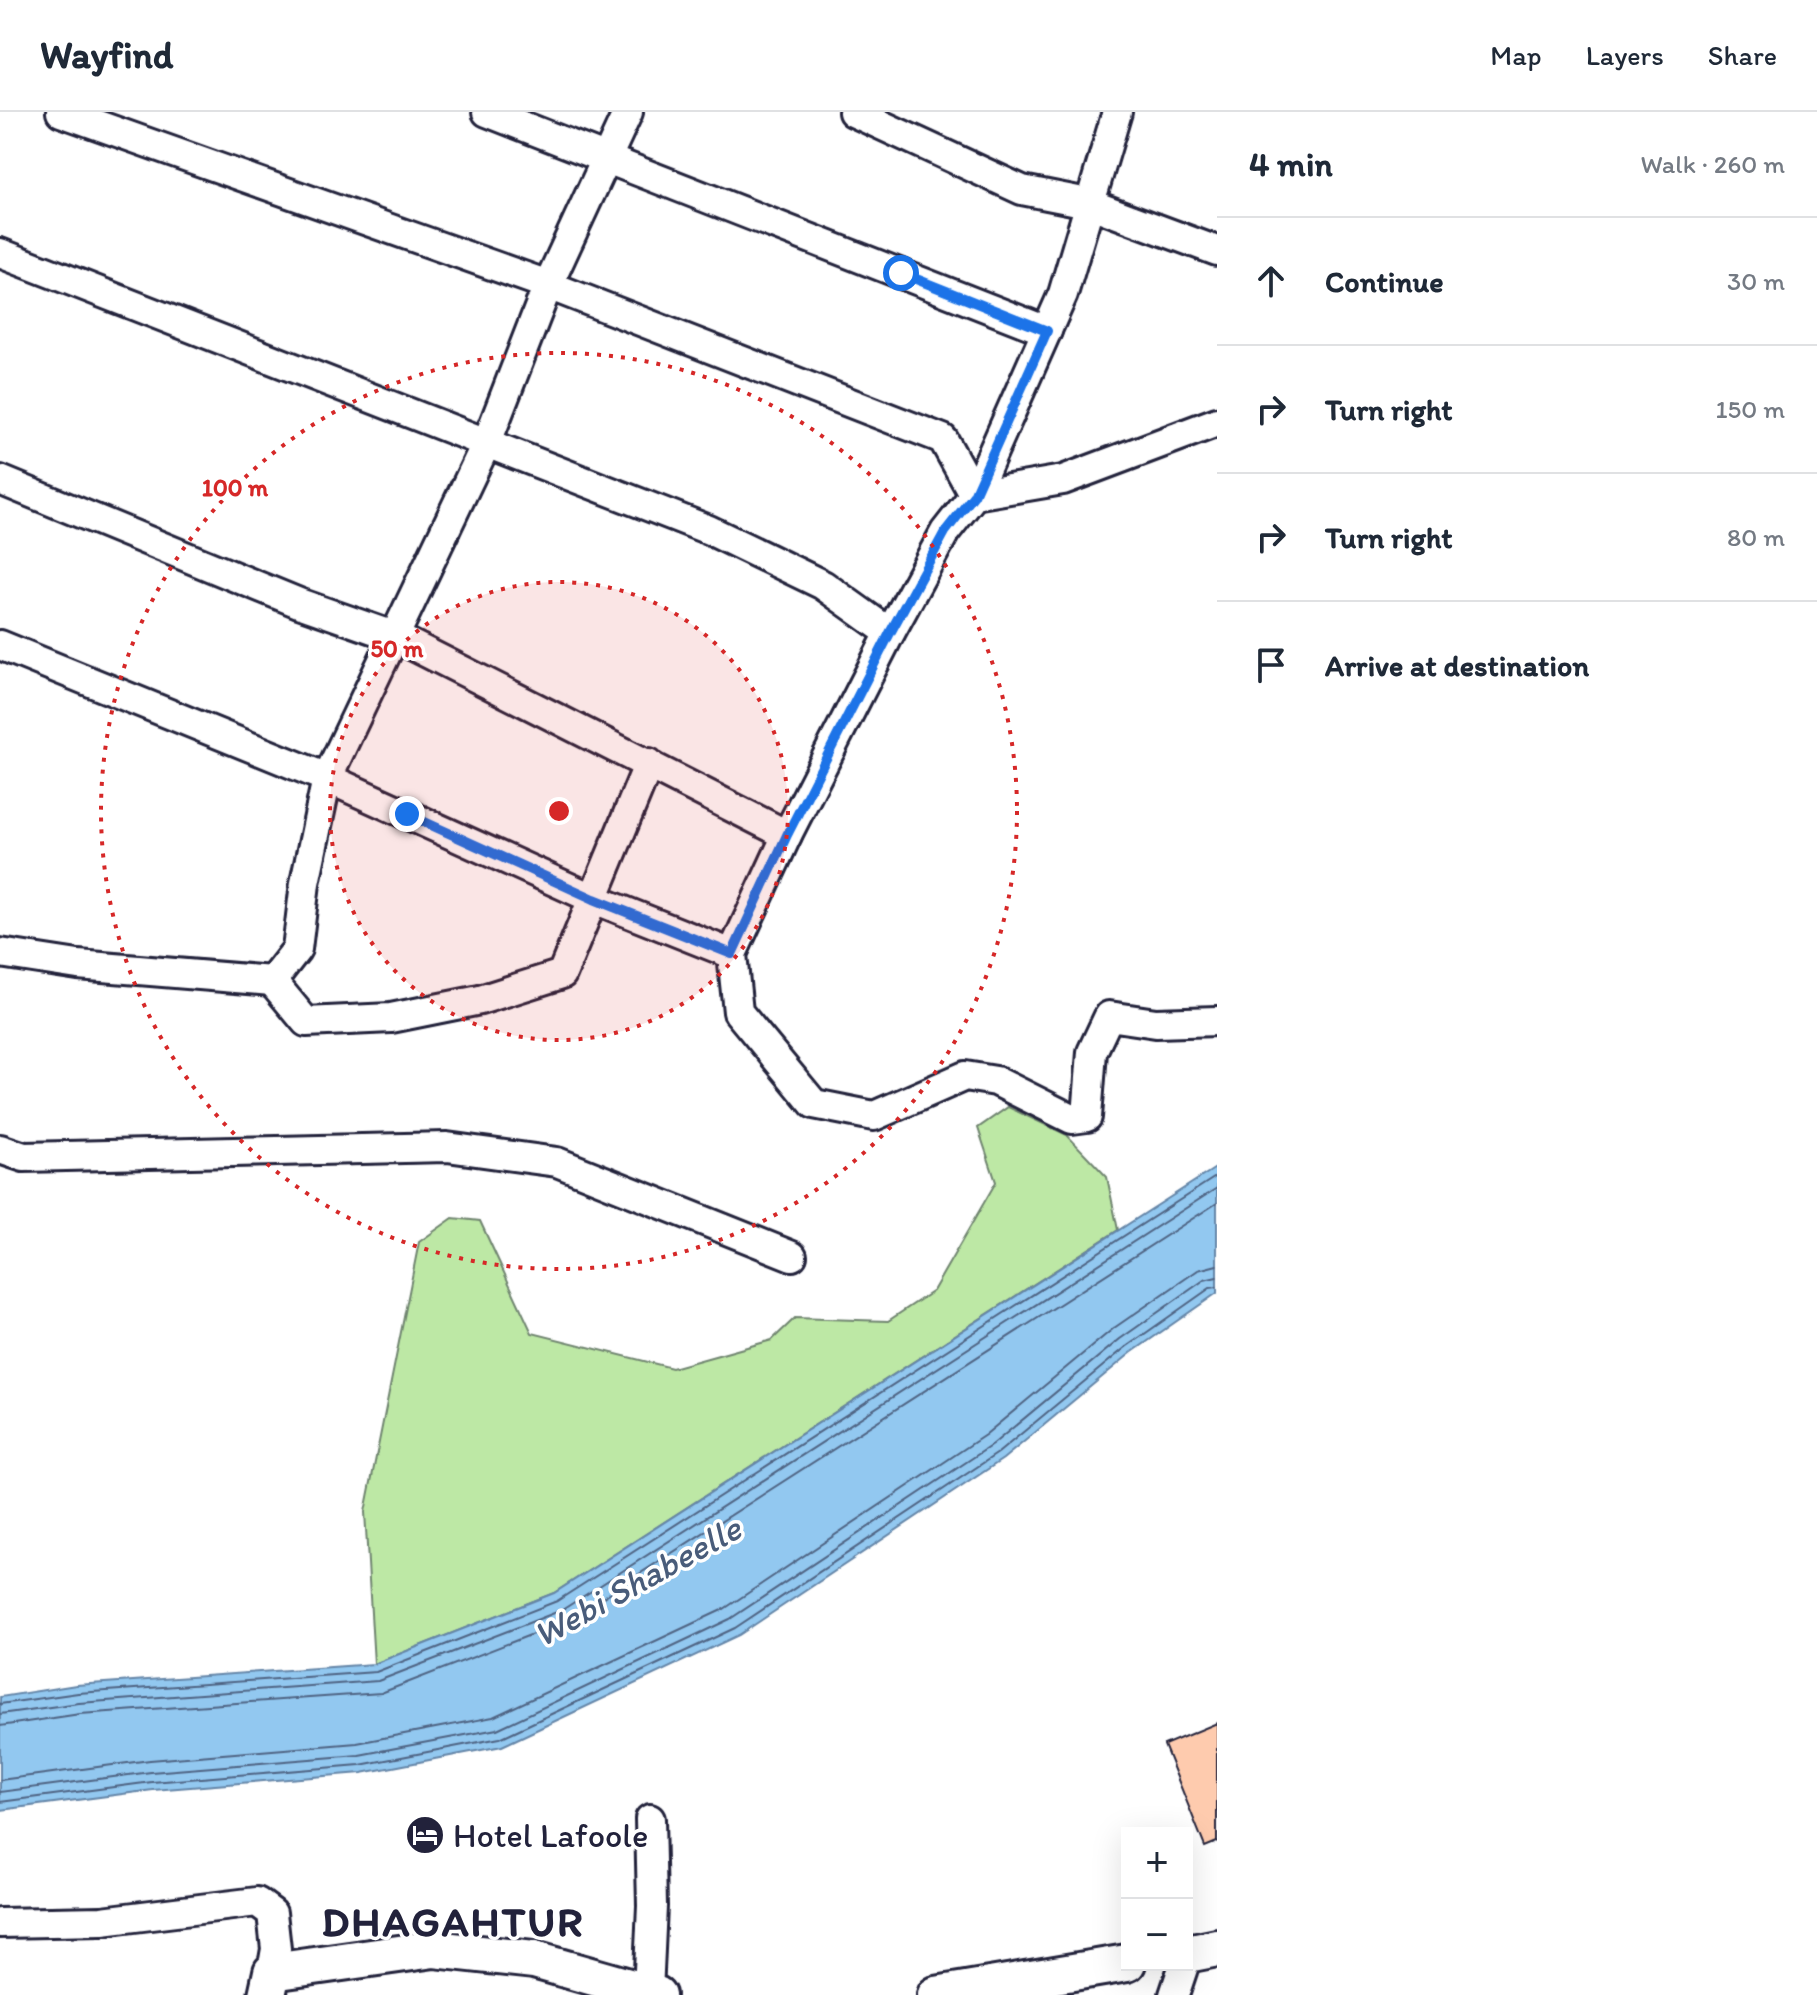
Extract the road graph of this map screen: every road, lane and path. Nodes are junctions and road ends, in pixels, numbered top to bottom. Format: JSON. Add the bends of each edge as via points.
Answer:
{"nodes":[{"id":1,"x":61,"y":112,"type":"edge"},
{"id":2,"x":487,"y":112,"type":"edge"},
{"id":3,"x":628,"y":112,"type":"edge"},
{"id":4,"x":853,"y":112,"type":"edge"},
{"id":5,"x":1117,"y":112,"type":"edge"},
{"id":6,"x":608,"y":157,"type":"junction"},
{"id":7,"x":1088,"y":203,"type":"junction"},
{"id":8,"x":1217,"y":251,"type":"edge"},
{"id":9,"x":0,"y":253,"type":"edge"},
{"id":10,"x":548,"y":285,"type":"junction"},
{"id":11,"x":1047,"y":331,"type":"junction"},
{"id":12,"x":1217,"y":422,"type":"edge"},
{"id":13,"x":487,"y":442,"type":"junction"},
{"id":14,"x":0,"y":480,"type":"edge"},
{"id":15,"x":974,"y":495,"type":"junction"},
{"id":16,"x":890,"y":633,"type":"junction"},
{"id":17,"x":396,"y":637,"type":"junction"},
{"id":18,"x":0,"y":645,"type":"edge"},
{"id":19,"x":649,"y":763,"type":"junction"},
{"id":20,"x":327,"y":778,"type":"junction"},
{"id":21,"x":787,"y":835,"type":"junction"},
{"id":22,"x":594,"y":899,"type":"junction"},
{"id":23,"x":0,"y":953,"type":"edge"},
{"id":24,"x":732,"y":954,"type":"junction"},
{"id":25,"x":272,"y":981,"type":"junction"},
{"id":26,"x":1217,"y":1021,"type":"edge"},
{"id":27,"x":0,"y":1149,"type":"edge"},
{"id":28,"x":792,"y":1256,"type":"dead end"},
{"id":29,"x":650,"y":1819,"type":"dead end"},
{"id":30,"x":0,"y":1923,"type":"edge"},
{"id":31,"x":1217,"y":1948,"type":"edge"},
{"id":32,"x":1193,"y":1953,"type":"edge"},
{"id":33,"x":1121,"y":1964,"type":"edge"},
{"id":34,"x":1182,"y":1971,"type":"edge"},
{"id":35,"x":270,"y":1984,"type":"edge"},
{"id":36,"x":955,"y":1993,"type":"edge"},
{"id":37,"x":652,"y":1994,"type":"edge"},
{"id":38,"x":1174,"y":1995,"type":"edge"}],
"edges":[{"from":1,"to":10,"type":"street"},
{"from":2,"to":6,"type":"street"},
{"from":3,"to":6,"type":"street"},
{"from":4,"to":7,"type":"street","via":[[1022,190]]},
{"from":5,"to":7,"type":"street"},
{"from":6,"to":10,"type":"street"},
{"from":6,"to":11,"type":"street"},
{"from":7,"to":8,"type":"street"},
{"from":7,"to":11,"type":"street"},
{"from":9,"to":13,"type":"street"},
{"from":10,"to":13,"type":"street"},
{"from":10,"to":15,"type":"street","via":[[943,439]]},
{"from":11,"to":15,"type":"street"},
{"from":12,"to":15,"type":"street","via":[[1063,480]]},
{"from":13,"to":16,"type":"street","via":[[709,530],[823,585]]},
{"from":13,"to":17,"type":"street"},
{"from":14,"to":17,"type":"street","via":[[299,603]]},
{"from":15,"to":16,"type":"street","via":[[945,532]]},
{"from":16,"to":21,"type":"street"},
{"from":17,"to":19,"type":"street"},
{"from":17,"to":20,"type":"street"},
{"from":18,"to":20,"type":"street"},
{"from":19,"to":21,"type":"street"},
{"from":19,"to":22,"type":"street"},
{"from":20,"to":22,"type":"street"},
{"from":20,"to":25,"type":"street","via":[[297,949]]},
{"from":21,"to":24,"type":"street"},
{"from":22,"to":24,"type":"street"},
{"from":22,"to":25,"type":"street","via":[[562,974],[480,1000],[391,1018],[306,1022]]},
{"from":23,"to":25,"type":"street"},
{"from":24,"to":26,"type":"street","via":[[738,1012],[814,1104],[874,1116],[965,1076],[996,1081],[1072,1119],[1087,1117],[1092,1052],[1109,1016],[1156,1023]]},
{"from":27,"to":28,"type":"street","via":[[24,1157],[447,1147],[557,1162]]},
{"from":29,"to":37,"type":"street"},
{"from":30,"to":35,"type":"street","via":[[102,1921],[257,1902],[272,1913],[275,1927]]},
{"from":31,"to":32,"type":"street"},
{"from":33,"to":36,"type":"street"},
{"from":34,"to":38,"type":"street"},
{"from":35,"to":37,"type":"street","via":[[434,1949],[534,1960]]}]}
